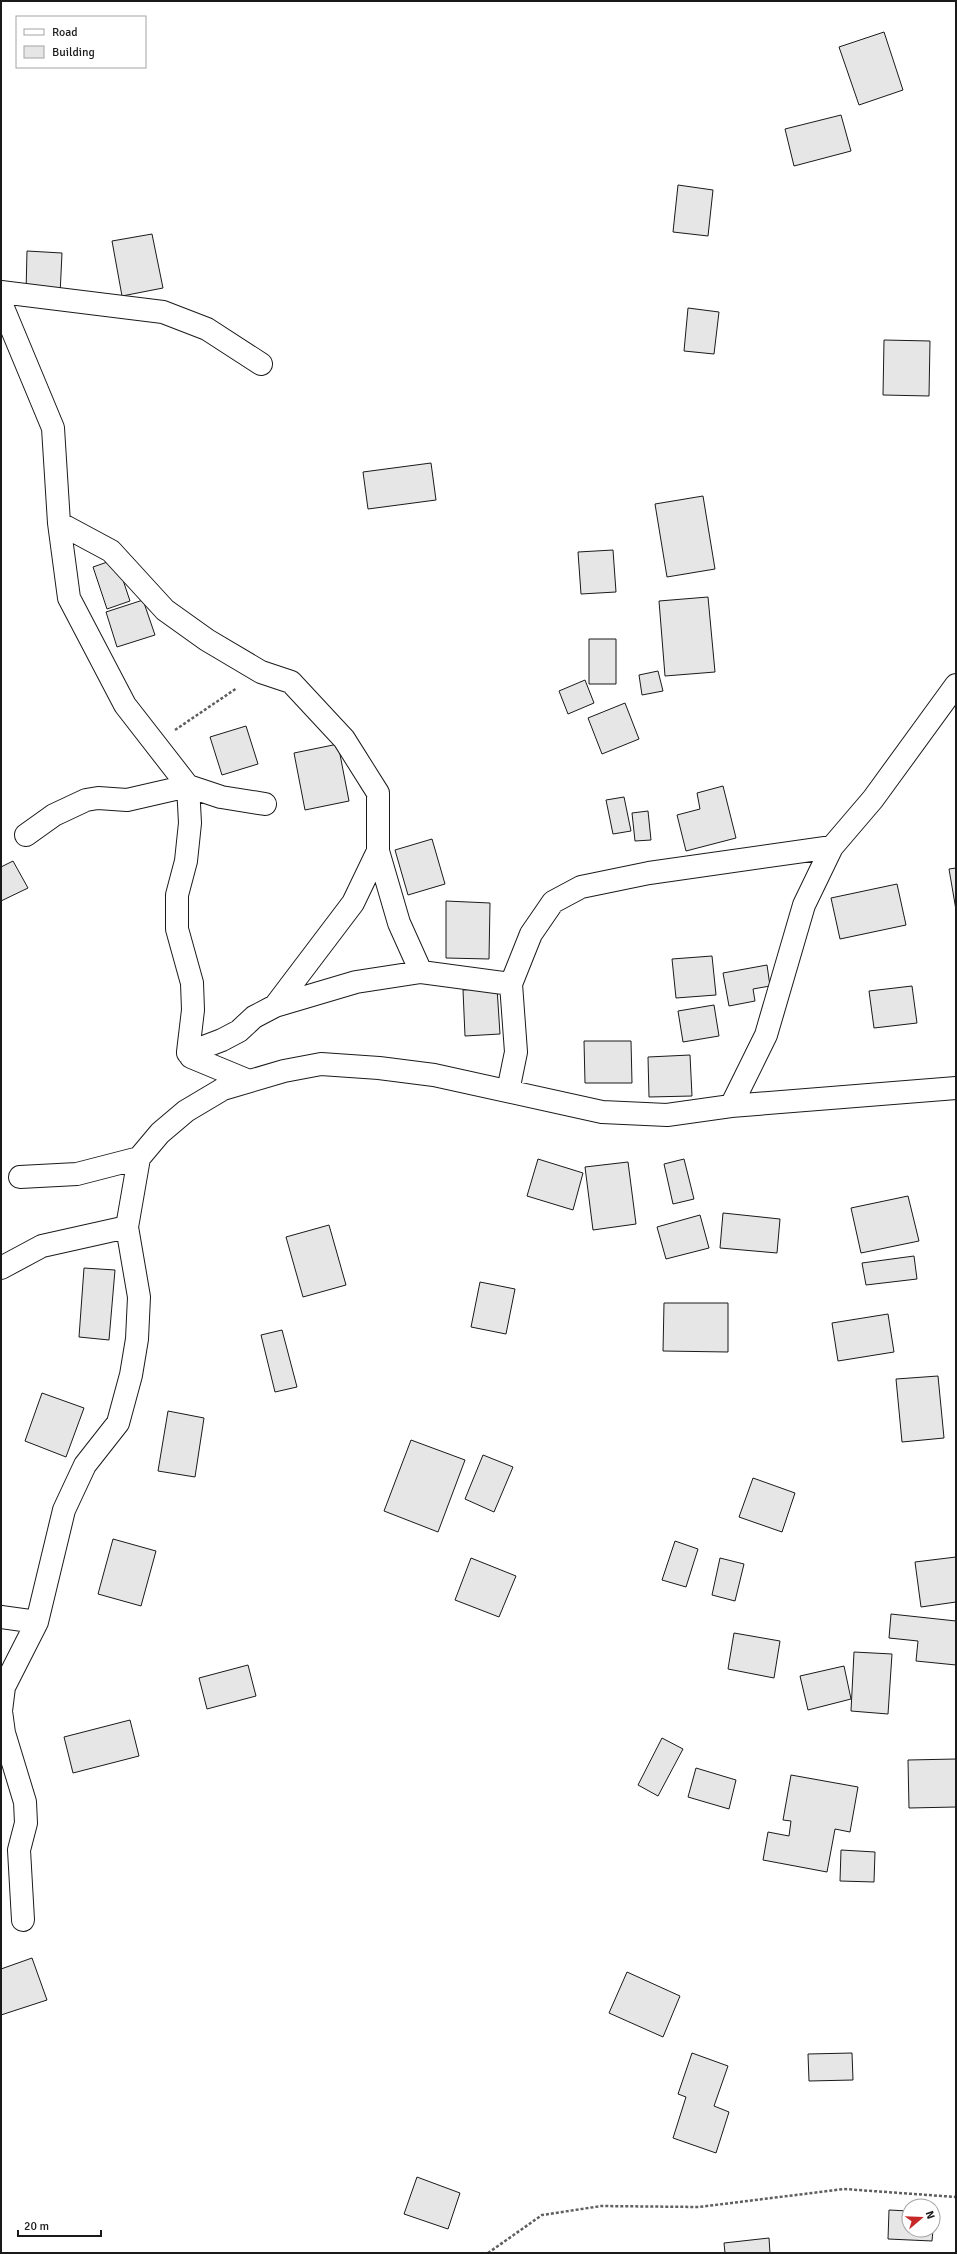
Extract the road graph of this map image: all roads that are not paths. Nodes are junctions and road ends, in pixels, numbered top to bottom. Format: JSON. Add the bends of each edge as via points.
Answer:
{"nodes":[{"id":1,"x":1,"y":292,"type":"edge"},
{"id":2,"x":1,"y":303,"type":"edge"},
{"id":3,"x":261,"y":364,"type":"dead end"},
{"id":4,"x":58,"y":523,"type":"junction"},
{"id":5,"x":956,"y":685,"type":"edge"},
{"id":6,"x":188,"y":786,"type":"junction"},
{"id":7,"x":266,"y":804,"type":"dead end"},
{"id":8,"x":26,"y":835,"type":"dead end"},
{"id":9,"x":832,"y":847,"type":"junction"},
{"id":10,"x":378,"y":851,"type":"junction"},
{"id":11,"x":421,"y":972,"type":"junction"},
{"id":12,"x":510,"y":984,"type":"junction"},
{"id":13,"x":275,"y":1006,"type":"junction"},
{"id":14,"x":188,"y":1053,"type":"junction"},
{"id":15,"x":249,"y":1081,"type":"junction"},
{"id":16,"x":956,"y":1088,"type":"edge"},
{"id":17,"x":508,"y":1091,"type":"junction"},
{"id":18,"x":731,"y":1106,"type":"junction"},
{"id":19,"x":139,"y":1158,"type":"junction"},
{"id":20,"x":20,"y":1178,"type":"dead end"},
{"id":21,"x":127,"y":1227,"type":"junction"},
{"id":22,"x":1,"y":1268,"type":"edge"},
{"id":23,"x":1,"y":1617,"type":"edge"},
{"id":24,"x":37,"y":1622,"type":"junction"},
{"id":25,"x":23,"y":1920,"type":"dead end"}],
"edges":[{"from":1,"to":3,"type":"street","via":[[163,312],[208,329]]},
{"from":2,"to":4,"type":"street","via":[[53,428]]},
{"from":4,"to":6,"type":"street","via":[[69,598],[125,705]]},
{"from":4,"to":10,"type":"street","via":[[111,551],[165,610],[207,640],[261,672],[291,682],[348,746],[378,793]]},
{"from":5,"to":9,"type":"street","via":[[873,799]]},
{"from":6,"to":7,"type":"street","via":[[221,798]]},
{"from":6,"to":8,"type":"street","via":[[127,800],[86,800],[54,815]]},
{"from":6,"to":14,"type":"street","via":[[190,823],[186,861],[178,895],[177,929],[192,983],[194,1010],[187,1043]]},
{"from":9,"to":12,"type":"street","via":[[649,873],[581,887],[553,902],[531,934]]},
{"from":9,"to":18,"type":"street","via":[[804,905],[766,1035]]},
{"from":10,"to":11,"type":"street","via":[[399,923]]},
{"from":10,"to":13,"type":"street","via":[[353,902]]},
{"from":11,"to":12,"type":"street"},
{"from":11,"to":13,"type":"street","via":[[356,982]]},
{"from":12,"to":17,"type":"street","via":[[516,1052]]},
{"from":13,"to":14,"type":"street","via":[[254,1017],[239,1031]]},
{"from":14,"to":15,"type":"street","via":[[191,1057]]},
{"from":15,"to":17,"type":"street","via":[[321,1064],[434,1075]]},
{"from":15,"to":19,"type":"street","via":[[223,1089],[186,1111],[160,1133]]},
{"from":16,"to":18,"type":"street"},
{"from":17,"to":18,"type":"street","via":[[602,1112],[667,1115]]},
{"from":19,"to":20,"type":"street","via":[[77,1174]]},
{"from":19,"to":21,"type":"street"},
{"from":21,"to":22,"type":"street","via":[[42,1246]]},
{"from":21,"to":24,"type":"street","via":[[139,1297],[137,1339],[131,1375],[118,1423],[85,1465],[64,1510]]},
{"from":23,"to":24,"type":"street"},
{"from":24,"to":25,"type":"street","via":[[4,1687],[2,1711],[4,1733],[25,1802],[26,1823],[19,1850]]}]}
